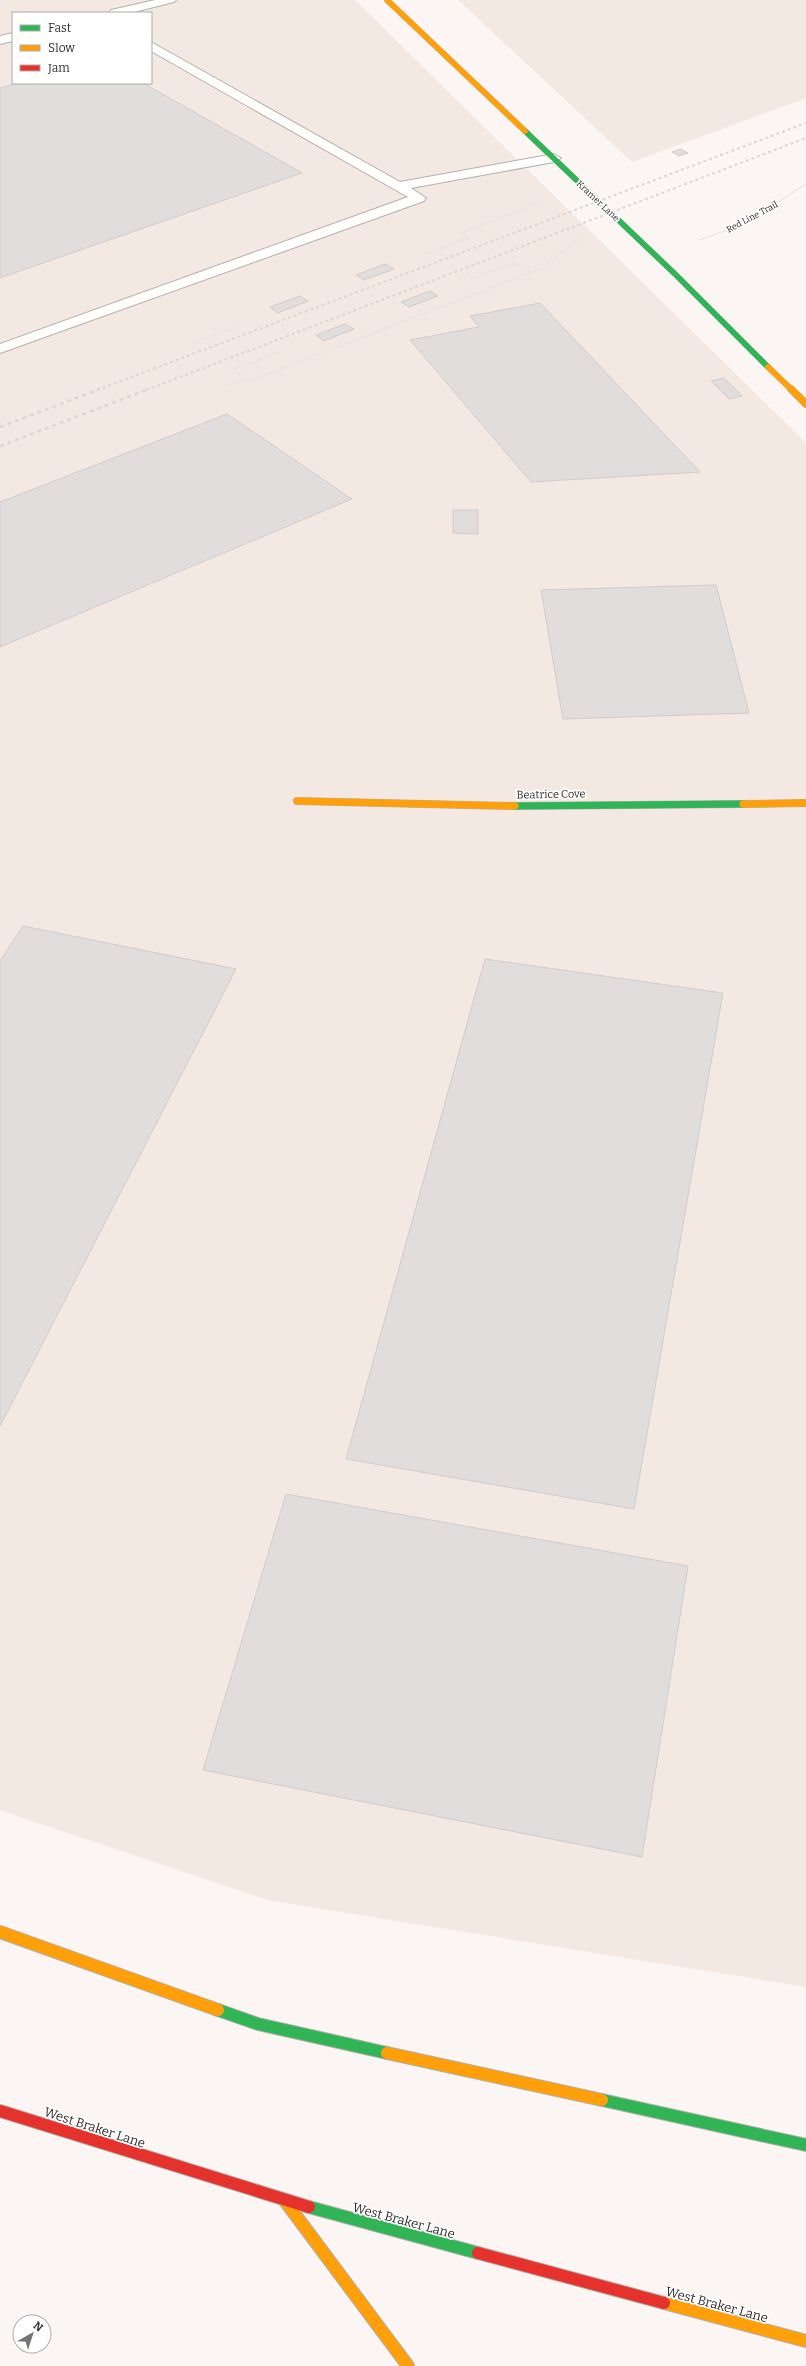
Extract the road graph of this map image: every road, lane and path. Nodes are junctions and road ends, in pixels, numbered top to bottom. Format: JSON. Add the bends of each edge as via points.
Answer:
{"nodes":[{"id":1,"x":170,"y":0,"type":"edge"},
{"id":2,"x":387,"y":0,"type":"edge"},
{"id":3,"x":119,"y":12,"type":"edge"},
{"id":4,"x":12,"y":37,"type":"edge"},
{"id":5,"x":0,"y":40,"type":"edge"},
{"id":6,"x":152,"y":47,"type":"edge"},
{"id":7,"x":554,"y":158,"type":"junction"},
{"id":8,"x":806,"y":184,"type":"edge"},
{"id":9,"x":399,"y":186,"type":"junction"},
{"id":10,"x":538,"y":203,"type":"dead end"},
{"id":11,"x":585,"y":235,"type":"dead end"},
{"id":12,"x":694,"y":241,"type":"dead end"},
{"id":13,"x":426,"y":254,"type":"dead end"},
{"id":14,"x":531,"y":272,"type":"junction"},
{"id":15,"x":470,"y":279,"type":"dead end"},
{"id":16,"x":238,"y":326,"type":"dead end"},
{"id":17,"x":192,"y":344,"type":"dead end"},
{"id":18,"x":0,"y":349,"type":"edge"},
{"id":19,"x":278,"y":352,"type":"dead end"},
{"id":20,"x":245,"y":379,"type":"junction"},
{"id":21,"x":230,"y":385,"type":"dead end"},
{"id":22,"x":806,"y":404,"type":"edge"},
{"id":23,"x":297,"y":801,"type":"dead end"},
{"id":24,"x":806,"y":803,"type":"edge"},
{"id":25,"x":0,"y":1932,"type":"edge"},
{"id":26,"x":0,"y":2111,"type":"edge"},
{"id":27,"x":806,"y":2145,"type":"edge"},
{"id":28,"x":285,"y":2201,"type":"junction"},
{"id":29,"x":806,"y":2341,"type":"edge"},
{"id":30,"x":408,"y":2366,"type":"edge"}],
"edges":[{"from":1,"to":3,"type":"street"},
{"from":2,"to":7,"type":"street","name":"Kramer Lane"},
{"from":4,"to":5,"type":"street"},
{"from":6,"to":9,"type":"street"},
{"from":7,"to":9,"type":"street"},
{"from":7,"to":22,"type":"street","name":"Kramer Lane"},
{"from":8,"to":12,"type":"path","name":"Red Line Trail","via":[[775,206],[738,226],[714,237]]},
{"from":9,"to":18,"type":"street","via":[[419,198]]},
{"from":10,"to":13,"type":"path","via":[[460,233],[469,238]]},
{"from":11,"to":14,"type":"path"},
{"from":14,"to":15,"type":"path","via":[[513,262]]},
{"from":14,"to":20,"type":"path","via":[[249,381]]},
{"from":16,"to":17,"type":"path"},
{"from":19,"to":20,"type":"path","via":[[233,370]]},
{"from":20,"to":21,"type":"path"},
{"from":23,"to":24,"type":"street","name":"Beatrice Cove","via":[[484,806]]},
{"from":25,"to":27,"type":"street","via":[[258,2024]]},
{"from":26,"to":28,"type":"street","name":"West Braker Lane"},
{"from":28,"to":29,"type":"street","name":"West Braker Lane"},
{"from":28,"to":30,"type":"street"}]}
